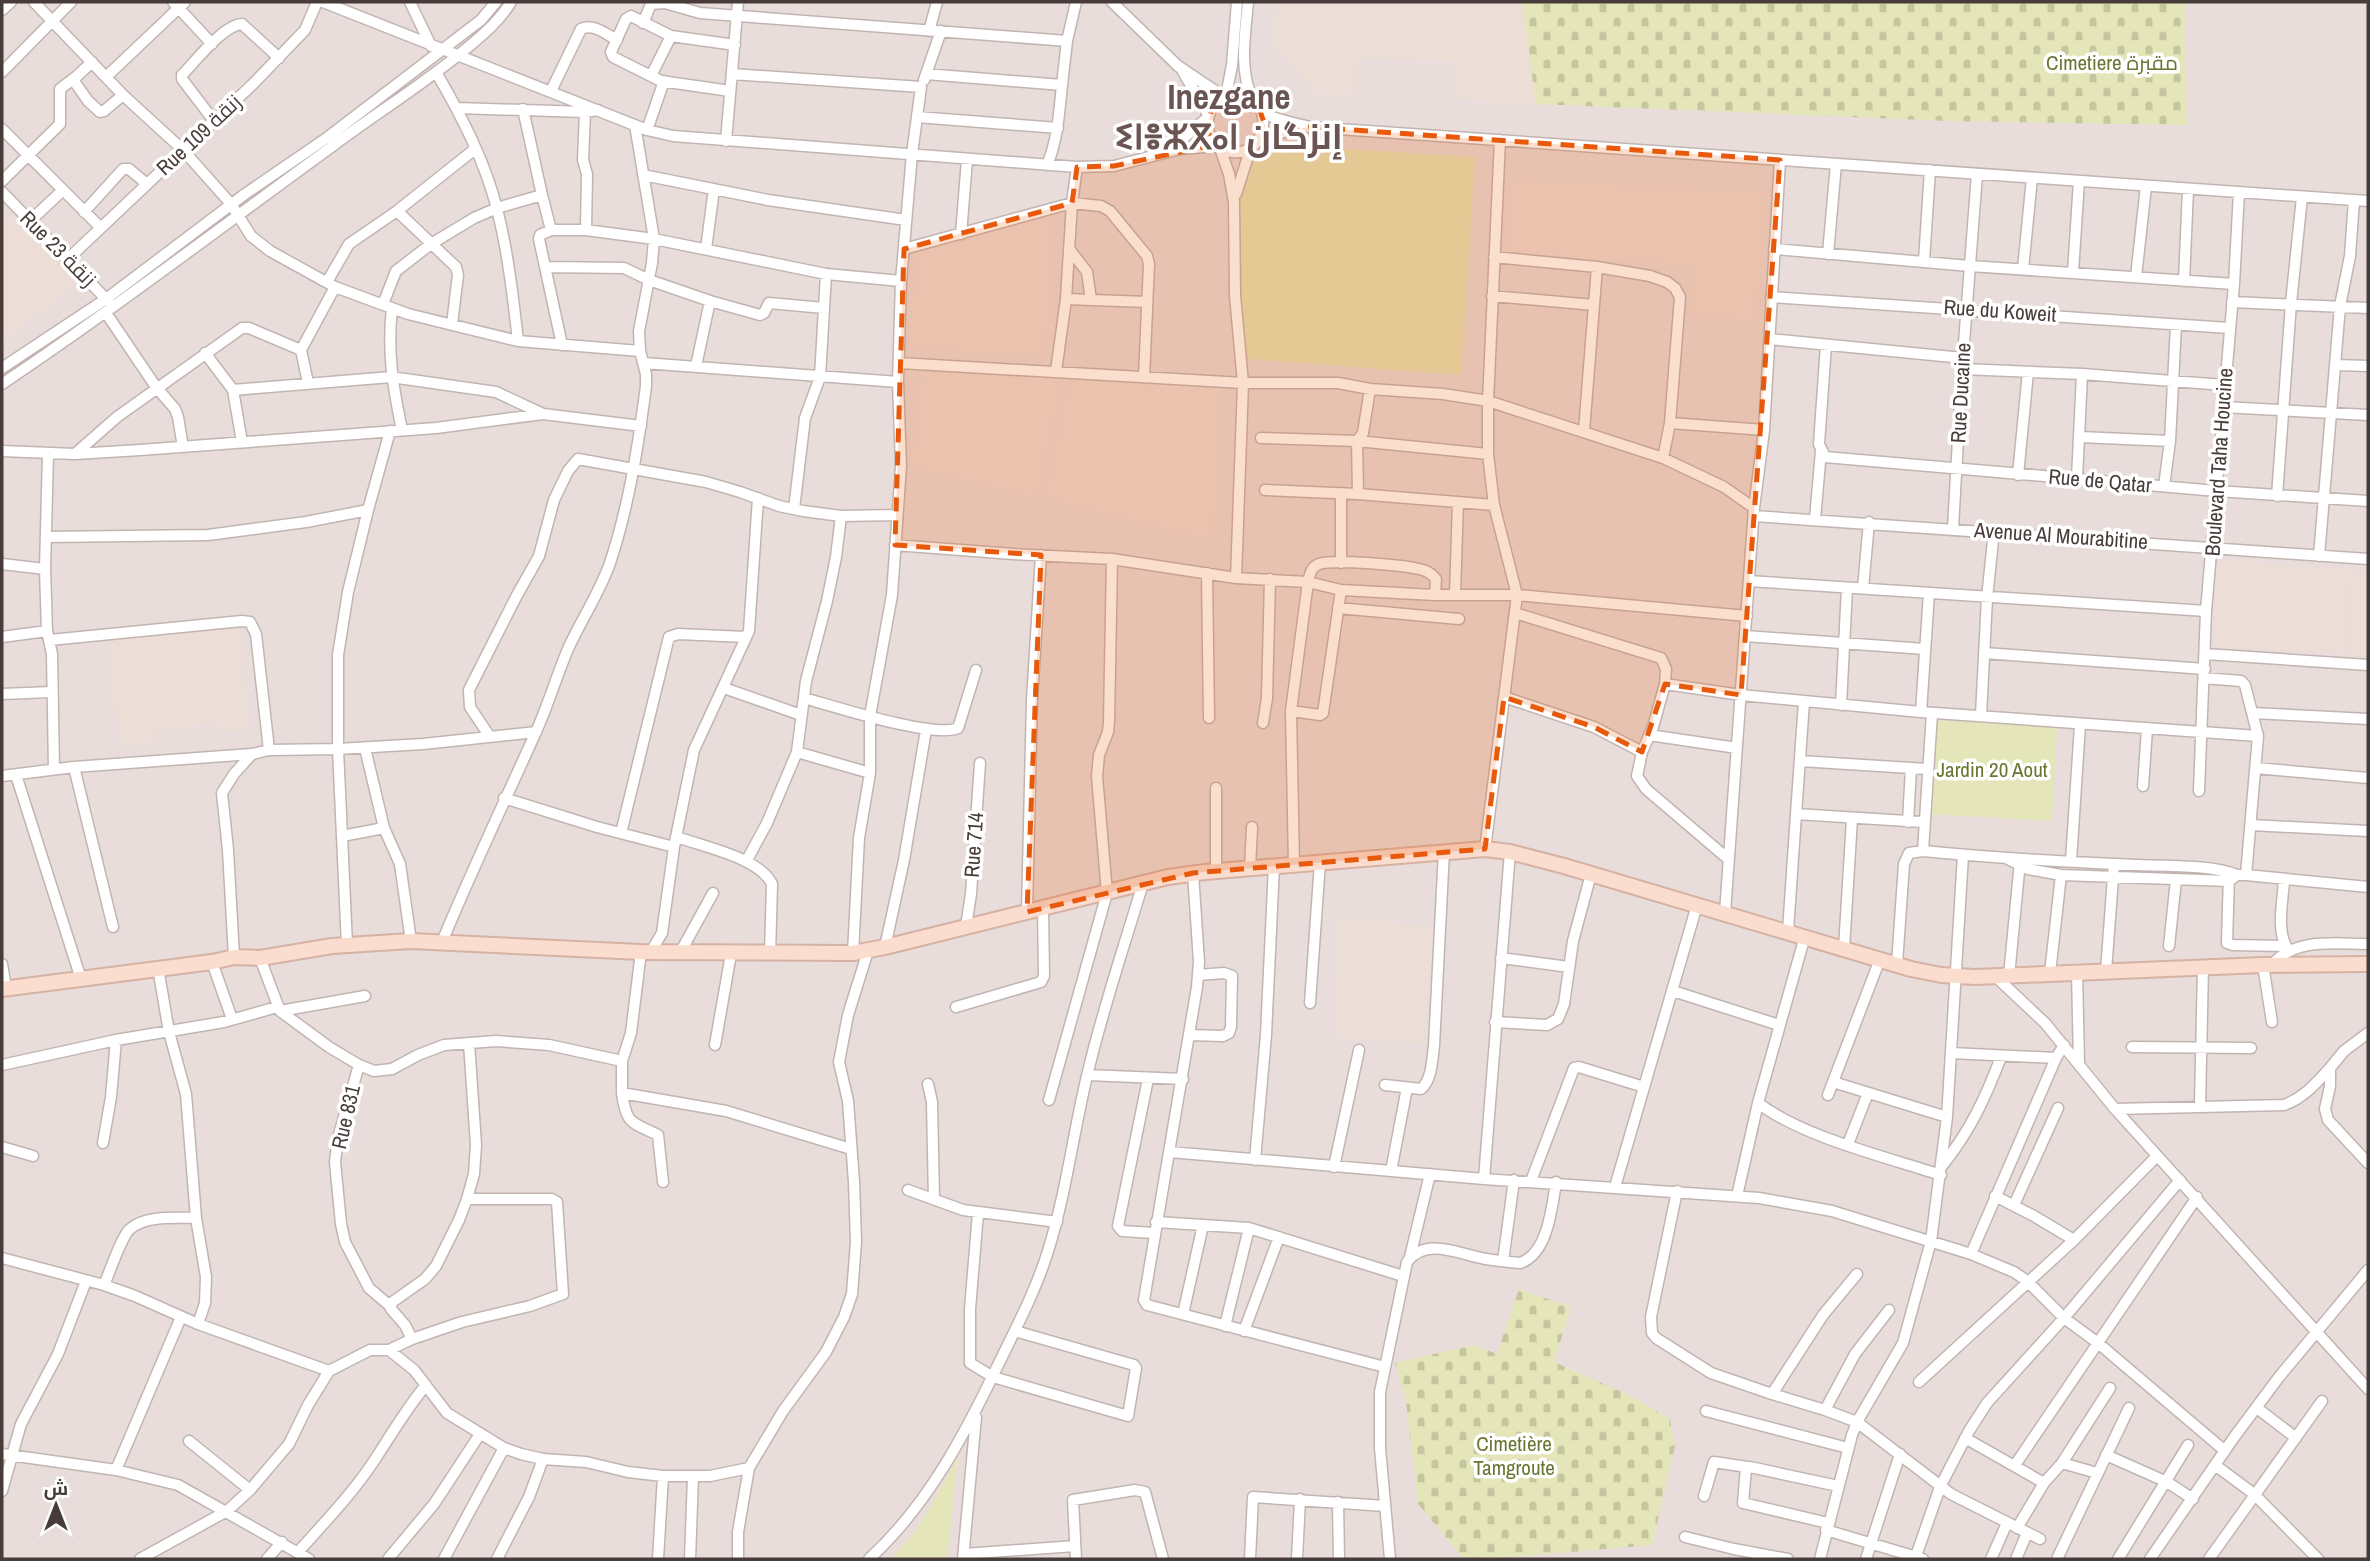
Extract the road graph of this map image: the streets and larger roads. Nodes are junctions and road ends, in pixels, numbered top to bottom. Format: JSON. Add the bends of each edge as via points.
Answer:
{"nodes":[{"id":1,"x":11,"y":2,"type":"edge"},
{"id":2,"x":34,"y":2,"type":"edge"},
{"id":3,"x":71,"y":2,"type":"edge"},
{"id":4,"x":317,"y":2,"type":"edge"},
{"id":5,"x":323,"y":2,"type":"edge"},
{"id":6,"x":410,"y":2,"type":"edge"},
{"id":7,"x":496,"y":2,"type":"edge"},
{"id":8,"x":511,"y":2,"type":"edge"},
{"id":9,"x":738,"y":2,"type":"edge"},
{"id":10,"x":937,"y":2,"type":"edge"},
{"id":11,"x":1076,"y":2,"type":"edge"},
{"id":12,"x":1237,"y":2,"type":"edge"},
{"id":13,"x":1248,"y":2,"type":"edge"},
{"id":14,"x":1114,"y":3,"type":"edge"},
{"id":15,"x":179,"y":4,"type":"edge"},
{"id":16,"x":2,"y":10,"type":"edge"},
{"id":17,"x":736,"y":16,"type":"junction"},
{"id":18,"x":52,"y":20,"type":"junction"},
{"id":19,"x":643,"y":23,"type":"junction"},
{"id":20,"x":929,"y":31,"type":"junction"},
{"id":21,"x":941,"y":32,"type":"junction"},
{"id":22,"x":671,"y":36,"type":"junction"},
{"id":23,"x":617,"y":40,"type":"junction"},
{"id":24,"x":1067,"y":41,"type":"junction"},
{"id":25,"x":212,"y":44,"type":"junction"},
{"id":26,"x":735,"y":45,"type":"junction"},
{"id":27,"x":431,"y":46,"type":"junction"},
{"id":28,"x":443,"y":49,"type":"junction"},
{"id":29,"x":457,"y":56,"type":"junction"},
{"id":30,"x":279,"y":58,"type":"junction"},
{"id":31,"x":92,"y":62,"type":"junction"},
{"id":32,"x":1178,"y":66,"type":"junction"},
{"id":33,"x":2,"y":72,"type":"edge"},
{"id":34,"x":436,"y":72,"type":"junction"},
{"id":35,"x":732,"y":74,"type":"junction"},
{"id":36,"x":926,"y":74,"type":"junction"},
{"id":37,"x":76,"y":76,"type":"junction"},
{"id":38,"x":651,"y":76,"type":"junction"},
{"id":39,"x":106,"y":77,"type":"junction"},
{"id":40,"x":664,"y":81,"type":"junction"},
{"id":41,"x":1062,"y":85,"type":"junction"},
{"id":42,"x":921,"y":87,"type":"junction"},
{"id":43,"x":730,"y":90,"type":"junction"},
{"id":44,"x":551,"y":91,"type":"junction"},
{"id":45,"x":123,"y":94,"type":"junction"},
{"id":46,"x":1225,"y":96,"type":"junction"},
{"id":47,"x":1252,"y":100,"type":"junction"},
{"id":48,"x":457,"y":108,"type":"junction"},
{"id":49,"x":523,"y":109,"type":"junction"},
{"id":50,"x":599,"y":110,"type":"junction"},
{"id":51,"x":585,"y":112,"type":"junction"},
{"id":52,"x":1262,"y":112,"type":"junction"},
{"id":53,"x":1208,"y":116,"type":"junction"},
{"id":54,"x":917,"y":117,"type":"junction"},
{"id":55,"x":214,"y":121,"type":"junction"},
{"id":56,"x":635,"y":125,"type":"junction"},
{"id":57,"x":1310,"y":127,"type":"junction"},
{"id":58,"x":1058,"y":128,"type":"junction"},
{"id":59,"x":2,"y":129,"type":"edge"},
{"id":60,"x":647,"y":130,"type":"junction"},
{"id":61,"x":1261,"y":137,"type":"junction"},
{"id":62,"x":1500,"y":140,"type":"junction"},
{"id":63,"x":726,"y":141,"type":"junction"},
{"id":64,"x":1219,"y":147,"type":"junction"},
{"id":65,"x":1251,"y":147,"type":"junction"},
{"id":66,"x":475,"y":149,"type":"junction"},
{"id":67,"x":183,"y":150,"type":"junction"},
{"id":68,"x":1168,"y":152,"type":"junction"},
{"id":69,"x":28,"y":154,"type":"junction"},
{"id":70,"x":912,"y":154,"type":"junction"},
{"id":71,"x":967,"y":160,"type":"junction"},
{"id":72,"x":1780,"y":160,"type":"junction"},
{"id":73,"x":1836,"y":164,"type":"junction"},
{"id":74,"x":1047,"y":165,"type":"junction"},
{"id":75,"x":1077,"y":167,"type":"junction"},
{"id":76,"x":1930,"y":170,"type":"junction"},
{"id":77,"x":1977,"y":174,"type":"junction"},
{"id":78,"x":643,"y":175,"type":"junction"},
{"id":79,"x":2032,"y":178,"type":"junction"},
{"id":80,"x":2,"y":181,"type":"edge"},
{"id":81,"x":2079,"y":181,"type":"junction"},
{"id":82,"x":146,"y":184,"type":"junction"},
{"id":83,"x":2146,"y":186,"type":"junction"},
{"id":84,"x":714,"y":189,"type":"junction"},
{"id":85,"x":2188,"y":189,"type":"junction"},
{"id":86,"x":63,"y":190,"type":"junction"},
{"id":87,"x":2,"y":192,"type":"edge"},
{"id":88,"x":2239,"y":192,"type":"junction"},
{"id":89,"x":542,"y":195,"type":"junction"},
{"id":90,"x":2302,"y":197,"type":"junction"},
{"id":91,"x":2354,"y":200,"type":"junction"},
{"id":92,"x":2368,"y":201,"type":"edge"},
{"id":93,"x":1234,"y":202,"type":"junction"},
{"id":94,"x":1072,"y":203,"type":"junction"},
{"id":95,"x":231,"y":204,"type":"junction"},
{"id":96,"x":497,"y":208,"type":"junction"},
{"id":97,"x":397,"y":211,"type":"junction"},
{"id":98,"x":84,"y":212,"type":"junction"},
{"id":99,"x":238,"y":217,"type":"junction"},
{"id":100,"x":906,"y":220,"type":"junction"},
{"id":101,"x":30,"y":221,"type":"junction"},
{"id":102,"x":100,"y":227,"type":"junction"},
{"id":103,"x":551,"y":230,"type":"junction"},
{"id":104,"x":586,"y":230,"type":"junction"},
{"id":105,"x":961,"y":234,"type":"junction"},
{"id":106,"x":654,"y":239,"type":"junction"},
{"id":107,"x":431,"y":244,"type":"junction"},
{"id":108,"x":706,"y":249,"type":"junction"},
{"id":109,"x":904,"y":249,"type":"junction"},
{"id":110,"x":1774,"y":249,"type":"junction"},
{"id":111,"x":1070,"y":250,"type":"junction"},
{"id":112,"x":1828,"y":254,"type":"junction"},
{"id":113,"x":1494,"y":257,"type":"junction"},
{"id":114,"x":68,"y":259,"type":"junction"},
{"id":115,"x":1924,"y":261,"type":"junction"},
{"id":116,"x":1970,"y":266,"type":"junction"},
{"id":117,"x":545,"y":267,"type":"junction"},
{"id":118,"x":1597,"y":267,"type":"junction"},
{"id":119,"x":2023,"y":269,"type":"junction"},
{"id":120,"x":2073,"y":272,"type":"junction"},
{"id":121,"x":826,"y":274,"type":"junction"},
{"id":122,"x":2136,"y":277,"type":"junction"},
{"id":123,"x":649,"y":280,"type":"junction"},
{"id":124,"x":901,"y":281,"type":"junction"},
{"id":125,"x":2184,"y":281,"type":"junction"},
{"id":126,"x":331,"y":284,"type":"junction"},
{"id":127,"x":2234,"y":284,"type":"junction"},
{"id":128,"x":1492,"y":296,"type":"junction"},
{"id":129,"x":1771,"y":297,"type":"junction"},
{"id":130,"x":106,"y":299,"type":"junction"},
{"id":131,"x":1066,"y":299,"type":"junction"},
{"id":132,"x":1091,"y":300,"type":"junction"},
{"id":133,"x":710,"y":301,"type":"junction"},
{"id":134,"x":1147,"y":302,"type":"junction"},
{"id":135,"x":2232,"y":302,"type":"junction"},
{"id":136,"x":2291,"y":303,"type":"junction"},
{"id":137,"x":387,"y":306,"type":"junction"},
{"id":138,"x":1594,"y":306,"type":"junction"},
{"id":139,"x":2340,"y":306,"type":"junction"},
{"id":140,"x":824,"y":308,"type":"junction"},
{"id":141,"x":2368,"y":308,"type":"edge"},
{"id":142,"x":1967,"y":309,"type":"junction"},
{"id":143,"x":110,"y":310,"type":"junction"},
{"id":144,"x":452,"y":324,"type":"junction"},
{"id":145,"x":2176,"y":325,"type":"junction"},
{"id":146,"x":2229,"y":328,"type":"junction"},
{"id":147,"x":1769,"y":340,"type":"junction"},
{"id":148,"x":518,"y":341,"type":"junction"},
{"id":149,"x":562,"y":345,"type":"junction"},
{"id":150,"x":1826,"y":345,"type":"junction"},
{"id":151,"x":301,"y":351,"type":"junction"},
{"id":152,"x":640,"y":351,"type":"junction"},
{"id":153,"x":205,"y":353,"type":"junction"},
{"id":154,"x":644,"y":363,"type":"junction"},
{"id":155,"x":899,"y":363,"type":"junction"},
{"id":156,"x":1963,"y":363,"type":"junction"},
{"id":157,"x":2336,"y":365,"type":"junction"},
{"id":158,"x":696,"y":366,"type":"junction"},
{"id":159,"x":2368,"y":366,"type":"edge"},
{"id":160,"x":2,"y":368,"type":"edge"},
{"id":161,"x":1056,"y":371,"type":"junction"},
{"id":162,"x":2028,"y":372,"type":"junction"},
{"id":163,"x":2082,"y":374,"type":"junction"},
{"id":164,"x":391,"y":377,"type":"junction"},
{"id":165,"x":820,"y":377,"type":"junction"},
{"id":166,"x":1144,"y":377,"type":"junction"},
{"id":167,"x":2172,"y":380,"type":"junction"},
{"id":168,"x":898,"y":382,"type":"junction"},
{"id":169,"x":308,"y":383,"type":"junction"},
{"id":170,"x":1243,"y":383,"type":"junction"},
{"id":171,"x":2,"y":384,"type":"edge"},
{"id":172,"x":2224,"y":385,"type":"junction"},
{"id":173,"x":156,"y":387,"type":"junction"},
{"id":174,"x":1370,"y":389,"type":"junction"},
{"id":175,"x":233,"y":390,"type":"junction"},
{"id":176,"x":1488,"y":401,"type":"junction"},
{"id":177,"x":2223,"y":407,"type":"junction"},
{"id":178,"x":2284,"y":409,"type":"junction"},
{"id":179,"x":543,"y":414,"type":"junction"},
{"id":180,"x":2333,"y":414,"type":"junction"},
{"id":181,"x":2368,"y":415,"type":"edge"},
{"id":182,"x":1670,"y":423,"type":"junction"},
{"id":183,"x":641,"y":426,"type":"junction"},
{"id":184,"x":402,"y":430,"type":"junction"},
{"id":185,"x":1764,"y":430,"type":"junction"},
{"id":186,"x":390,"y":431,"type":"junction"},
{"id":187,"x":1584,"y":431,"type":"junction"},
{"id":188,"x":2080,"y":437,"type":"junction"},
{"id":189,"x":1261,"y":439,"type":"dead end"},
{"id":190,"x":2170,"y":441,"type":"junction"},
{"id":191,"x":242,"y":442,"type":"junction"},
{"id":192,"x":1357,"y":442,"type":"junction"},
{"id":193,"x":184,"y":447,"type":"junction"},
{"id":194,"x":2,"y":451,"type":"edge"},
{"id":195,"x":1821,"y":451,"type":"junction"},
{"id":196,"x":48,"y":454,"type":"junction"},
{"id":197,"x":75,"y":454,"type":"junction"},
{"id":198,"x":1488,"y":454,"type":"junction"},
{"id":199,"x":1663,"y":458,"type":"junction"},
{"id":200,"x":635,"y":470,"type":"junction"},
{"id":201,"x":1957,"y":470,"type":"junction"},
{"id":202,"x":2018,"y":475,"type":"junction"},
{"id":203,"x":2077,"y":478,"type":"junction"},
{"id":204,"x":2164,"y":486,"type":"junction"},
{"id":205,"x":1265,"y":490,"type":"dead end"},
{"id":206,"x":2217,"y":491,"type":"junction"},
{"id":207,"x":1341,"y":493,"type":"junction"},
{"id":208,"x":1358,"y":494,"type":"junction"},
{"id":209,"x":2277,"y":496,"type":"junction"},
{"id":210,"x":758,"y":498,"type":"junction"},
{"id":211,"x":2323,"y":498,"type":"junction"},
{"id":212,"x":2368,"y":501,"type":"edge"},
{"id":213,"x":1458,"y":502,"type":"junction"},
{"id":214,"x":1494,"y":505,"type":"junction"},
{"id":215,"x":794,"y":509,"type":"junction"},
{"id":216,"x":368,"y":510,"type":"junction"},
{"id":217,"x":1754,"y":512,"type":"junction"},
{"id":218,"x":897,"y":515,"type":"junction"},
{"id":219,"x":841,"y":516,"type":"junction"},
{"id":220,"x":1815,"y":519,"type":"junction"},
{"id":221,"x":1869,"y":522,"type":"junction"},
{"id":222,"x":1953,"y":528,"type":"junction"},
{"id":223,"x":1994,"y":531,"type":"junction"},
{"id":224,"x":47,"y":537,"type":"junction"},
{"id":225,"x":895,"y":545,"type":"junction"},
{"id":226,"x":2213,"y":547,"type":"junction"},
{"id":227,"x":1041,"y":555,"type":"junction"},
{"id":228,"x":2319,"y":556,"type":"junction"},
{"id":229,"x":1112,"y":559,"type":"junction"},
{"id":230,"x":2368,"y":559,"type":"edge"},
{"id":231,"x":1341,"y":563,"type":"junction"},
{"id":232,"x":2,"y":564,"type":"edge"},
{"id":233,"x":45,"y":569,"type":"junction"},
{"id":234,"x":1207,"y":573,"type":"junction"},
{"id":235,"x":1236,"y":578,"type":"junction"},
{"id":236,"x":1270,"y":579,"type":"junction"},
{"id":237,"x":1749,"y":581,"type":"junction"},
{"id":238,"x":1308,"y":582,"type":"junction"},
{"id":239,"x":1847,"y":587,"type":"junction"},
{"id":240,"x":1863,"y":588,"type":"junction"},
{"id":241,"x":1341,"y":590,"type":"junction"},
{"id":242,"x":1929,"y":593,"type":"junction"},
{"id":243,"x":1436,"y":595,"type":"junction"},
{"id":244,"x":1455,"y":595,"type":"junction"},
{"id":245,"x":1517,"y":595,"type":"junction"},
{"id":246,"x":1987,"y":598,"type":"junction"},
{"id":247,"x":1338,"y":608,"type":"junction"},
{"id":248,"x":2206,"y":611,"type":"junction"},
{"id":249,"x":1515,"y":613,"type":"junction"},
{"id":250,"x":1747,"y":616,"type":"junction"},
{"id":251,"x":1459,"y":619,"type":"dead end"},
{"id":252,"x":49,"y":636,"type":"junction"},
{"id":253,"x":1745,"y":636,"type":"junction"},
{"id":254,"x":2,"y":637,"type":"edge"},
{"id":255,"x":746,"y":637,"type":"junction"},
{"id":256,"x":1845,"y":644,"type":"junction"},
{"id":257,"x":1925,"y":649,"type":"junction"},
{"id":258,"x":1984,"y":653,"type":"junction"},
{"id":259,"x":2205,"y":654,"type":"junction"},
{"id":260,"x":2368,"y":665,"type":"edge"},
{"id":261,"x":976,"y":670,"type":"dead end"},
{"id":262,"x":2204,"y":673,"type":"junction"},
{"id":263,"x":1665,"y":684,"type":"junction"},
{"id":264,"x":724,"y":688,"type":"junction"},
{"id":265,"x":51,"y":692,"type":"junction"},
{"id":266,"x":2,"y":694,"type":"edge"},
{"id":267,"x":1741,"y":695,"type":"junction"},
{"id":268,"x":1504,"y":697,"type":"junction"},
{"id":269,"x":804,"y":698,"type":"junction"},
{"id":270,"x":1804,"y":702,"type":"junction"},
{"id":271,"x":1841,"y":705,"type":"junction"},
{"id":272,"x":1291,"y":711,"type":"junction"},
{"id":273,"x":1926,"y":712,"type":"junction"},
{"id":274,"x":2252,"y":713,"type":"junction"},
{"id":275,"x":802,"y":715,"type":"junction"},
{"id":276,"x":1981,"y":715,"type":"junction"},
{"id":277,"x":870,"y":716,"type":"junction"},
{"id":278,"x":1209,"y":718,"type":"dead end"},
{"id":279,"x":2368,"y":719,"type":"edge"},
{"id":280,"x":1263,"y":723,"type":"dead end"},
{"id":281,"x":2080,"y":725,"type":"junction"},
{"id":282,"x":2147,"y":729,"type":"junction"},
{"id":283,"x":926,"y":730,"type":"junction"},
{"id":284,"x":536,"y":732,"type":"junction"},
{"id":285,"x":2202,"y":732,"type":"junction"},
{"id":286,"x":1649,"y":735,"type":"junction"},
{"id":287,"x":2258,"y":736,"type":"junction"},
{"id":288,"x":490,"y":737,"type":"junction"},
{"id":289,"x":365,"y":748,"type":"junction"},
{"id":290,"x":1737,"y":748,"type":"junction"},
{"id":291,"x":269,"y":750,"type":"junction"},
{"id":292,"x":338,"y":750,"type":"junction"},
{"id":293,"x":797,"y":752,"type":"junction"},
{"id":294,"x":1642,"y":752,"type":"junction"},
{"id":295,"x":252,"y":754,"type":"junction"},
{"id":296,"x":1800,"y":761,"type":"junction"},
{"id":297,"x":980,"y":763,"type":"dead end"},
{"id":298,"x":74,"y":766,"type":"junction"},
{"id":299,"x":1911,"y":768,"type":"junction"},
{"id":300,"x":2256,"y":768,"type":"junction"},
{"id":301,"x":54,"y":769,"type":"junction"},
{"id":302,"x":1927,"y":769,"type":"junction"},
{"id":303,"x":870,"y":773,"type":"junction"},
{"id":304,"x":16,"y":775,"type":"junction"},
{"id":305,"x":2,"y":776,"type":"edge"},
{"id":306,"x":2368,"y":778,"type":"edge"},
{"id":307,"x":2143,"y":786,"type":"dead end"},
{"id":308,"x":1216,"y":788,"type":"dead end"},
{"id":309,"x":2199,"y":791,"type":"dead end"},
{"id":310,"x":504,"y":799,"type":"junction"},
{"id":311,"x":1796,"y":814,"type":"junction"},
{"id":312,"x":1852,"y":819,"type":"junction"},
{"id":313,"x":1908,"y":822,"type":"junction"},
{"id":314,"x":1923,"y":822,"type":"junction"},
{"id":315,"x":2251,"y":825,"type":"junction"},
{"id":316,"x":1252,"y":827,"type":"dead end"},
{"id":317,"x":383,"y":828,"type":"junction"},
{"id":318,"x":2368,"y":831,"type":"edge"},
{"id":319,"x":621,"y":834,"type":"junction"},
{"id":320,"x":342,"y":836,"type":"junction"},
{"id":321,"x":675,"y":842,"type":"junction"},
{"id":322,"x":1486,"y":849,"type":"junction"},
{"id":323,"x":1444,"y":851,"type":"junction"},
{"id":324,"x":1923,"y":851,"type":"junction"},
{"id":325,"x":1510,"y":852,"type":"junction"},
{"id":326,"x":1963,"y":855,"type":"junction"},
{"id":327,"x":1727,"y":858,"type":"junction"},
{"id":328,"x":747,"y":860,"type":"junction"},
{"id":329,"x":2071,"y":861,"type":"junction"},
{"id":330,"x":1321,"y":862,"type":"junction"},
{"id":331,"x":2020,"y":862,"type":"junction"},
{"id":332,"x":1294,"y":864,"type":"junction"},
{"id":333,"x":2114,"y":864,"type":"junction"},
{"id":334,"x":1274,"y":866,"type":"junction"},
{"id":335,"x":1250,"y":868,"type":"junction"},
{"id":336,"x":1216,"y":871,"type":"junction"},
{"id":337,"x":1194,"y":873,"type":"junction"},
{"id":338,"x":1591,"y":874,"type":"junction"},
{"id":339,"x":2061,"y":875,"type":"junction"},
{"id":340,"x":2235,"y":876,"type":"junction"},
{"id":341,"x":2113,"y":878,"type":"junction"},
{"id":342,"x":2176,"y":880,"type":"junction"},
{"id":343,"x":2284,"y":880,"type":"junction"},
{"id":344,"x":1143,"y":883,"type":"junction"},
{"id":345,"x":2368,"y":887,"type":"edge"},
{"id":346,"x":713,"y":893,"type":"dead end"},
{"id":347,"x":1107,"y":893,"type":"junction"},
{"id":348,"x":1697,"y":905,"type":"junction"},
{"id":349,"x":1044,"y":908,"type":"junction"},
{"id":350,"x":1027,"y":912,"type":"junction"},
{"id":351,"x":1725,"y":913,"type":"junction"},
{"id":352,"x":966,"y":926,"type":"junction"},
{"id":353,"x":113,"y":927,"type":"dead end"},
{"id":354,"x":1788,"y":931,"type":"junction"},
{"id":355,"x":1805,"y":936,"type":"junction"},
{"id":356,"x":411,"y":941,"type":"junction"},
{"id":357,"x":442,"y":942,"type":"junction"},
{"id":358,"x":2368,"y":944,"type":"edge"},
{"id":359,"x":347,"y":945,"type":"junction"},
{"id":360,"x":2169,"y":946,"type":"dead end"},
{"id":361,"x":885,"y":947,"type":"junction"},
{"id":362,"x":1844,"y":948,"type":"junction"},
{"id":363,"x":2287,"y":948,"type":"junction"},
{"id":364,"x":868,"y":951,"type":"junction"},
{"id":365,"x":645,"y":952,"type":"junction"},
{"id":366,"x":680,"y":953,"type":"junction"},
{"id":367,"x":853,"y":953,"type":"junction"},
{"id":368,"x":731,"y":954,"type":"junction"},
{"id":369,"x":770,"y":954,"type":"junction"},
{"id":370,"x":234,"y":957,"type":"junction"},
{"id":371,"x":260,"y":958,"type":"junction"},
{"id":372,"x":1501,"y":958,"type":"junction"},
{"id":373,"x":1880,"y":959,"type":"junction"},
{"id":374,"x":212,"y":962,"type":"junction"},
{"id":375,"x":2,"y":964,"type":"edge"},
{"id":376,"x":1897,"y":964,"type":"junction"},
{"id":377,"x":2368,"y":964,"type":"edge"},
{"id":378,"x":2267,"y":965,"type":"junction"},
{"id":379,"x":1569,"y":967,"type":"junction"},
{"id":380,"x":2203,"y":967,"type":"junction"},
{"id":381,"x":158,"y":968,"type":"junction"},
{"id":382,"x":2106,"y":971,"type":"junction"},
{"id":383,"x":2077,"y":972,"type":"junction"},
{"id":384,"x":2050,"y":973,"type":"junction"},
{"id":385,"x":1198,"y":975,"type":"junction"},
{"id":386,"x":2002,"y":976,"type":"junction"},
{"id":387,"x":1955,"y":977,"type":"junction"},
{"id":388,"x":81,"y":979,"type":"junction"},
{"id":389,"x":4,"y":989,"type":"edge"},
{"id":390,"x":1673,"y":990,"type":"junction"},
{"id":391,"x":365,"y":996,"type":"dead end"},
{"id":392,"x":1310,"y":1003,"type":"dead end"},
{"id":393,"x":956,"y":1007,"type":"dead end"},
{"id":394,"x":279,"y":1009,"type":"junction"},
{"id":395,"x":232,"y":1019,"type":"junction"},
{"id":396,"x":2273,"y":1022,"type":"dead end"},
{"id":397,"x":1495,"y":1023,"type":"junction"},
{"id":398,"x":1779,"y":1025,"type":"junction"},
{"id":399,"x":169,"y":1032,"type":"junction"},
{"id":400,"x":2368,"y":1032,"type":"edge"},
{"id":401,"x":1189,"y":1035,"type":"junction"},
{"id":402,"x":116,"y":1040,"type":"junction"},
{"id":403,"x":469,"y":1043,"type":"junction"},
{"id":404,"x":715,"y":1045,"type":"dead end"},
{"id":405,"x":2064,"y":1045,"type":"junction"},
{"id":406,"x":2132,"y":1047,"type":"dead end"},
{"id":407,"x":2202,"y":1047,"type":"junction"},
{"id":408,"x":2251,"y":1048,"type":"dead end"},
{"id":409,"x":1359,"y":1050,"type":"dead end"},
{"id":410,"x":1951,"y":1054,"type":"junction"},
{"id":411,"x":2001,"y":1057,"type":"junction"},
{"id":412,"x":2056,"y":1058,"type":"junction"},
{"id":413,"x":622,"y":1061,"type":"junction"},
{"id":414,"x":2079,"y":1064,"type":"junction"},
{"id":415,"x":2,"y":1065,"type":"edge"},
{"id":416,"x":359,"y":1065,"type":"junction"},
{"id":417,"x":2330,"y":1068,"type":"junction"},
{"id":418,"x":1087,"y":1075,"type":"junction"},
{"id":419,"x":1148,"y":1079,"type":"junction"},
{"id":420,"x":1183,"y":1079,"type":"junction"},
{"id":421,"x":1833,"y":1082,"type":"junction"},
{"id":422,"x":928,"y":1084,"type":"dead end"},
{"id":423,"x":1385,"y":1084,"type":"dead end"},
{"id":424,"x":1644,"y":1087,"type":"junction"},
{"id":425,"x":1407,"y":1088,"type":"junction"},
{"id":426,"x":622,"y":1093,"type":"junction"},
{"id":427,"x":1868,"y":1093,"type":"junction"},
{"id":428,"x":1828,"y":1095,"type":"dead end"},
{"id":429,"x":1049,"y":1100,"type":"dead end"},
{"id":430,"x":1758,"y":1103,"type":"junction"},
{"id":431,"x":2200,"y":1106,"type":"junction"},
{"id":432,"x":2058,"y":1108,"type":"dead end"},
{"id":433,"x":2115,"y":1109,"type":"junction"},
{"id":434,"x":1947,"y":1117,"type":"junction"},
{"id":435,"x":103,"y":1143,"type":"dead end"},
{"id":436,"x":1848,"y":1144,"type":"junction"},
{"id":437,"x":2,"y":1147,"type":"edge"},
{"id":438,"x":851,"y":1149,"type":"junction"},
{"id":439,"x":1170,"y":1152,"type":"junction"},
{"id":440,"x":33,"y":1156,"type":"dead end"},
{"id":441,"x":2157,"y":1156,"type":"junction"},
{"id":442,"x":1255,"y":1160,"type":"junction"},
{"id":443,"x":2368,"y":1163,"type":"edge"},
{"id":444,"x":1334,"y":1167,"type":"junction"},
{"id":445,"x":1941,"y":1170,"type":"junction"},
{"id":446,"x":1391,"y":1171,"type":"junction"},
{"id":447,"x":1430,"y":1174,"type":"junction"},
{"id":448,"x":1484,"y":1179,"type":"junction"},
{"id":449,"x":1514,"y":1180,"type":"junction"},
{"id":450,"x":2180,"y":1180,"type":"junction"},
{"id":451,"x":1531,"y":1181,"type":"junction"},
{"id":452,"x":663,"y":1182,"type":"dead end"},
{"id":453,"x":1556,"y":1182,"type":"junction"},
{"id":454,"x":1615,"y":1187,"type":"junction"},
{"id":455,"x":908,"y":1190,"type":"dead end"},
{"id":456,"x":1677,"y":1191,"type":"junction"},
{"id":457,"x":1737,"y":1196,"type":"junction"},
{"id":458,"x":1995,"y":1196,"type":"junction"},
{"id":459,"x":2197,"y":1197,"type":"junction"},
{"id":460,"x":467,"y":1199,"type":"junction"},
{"id":461,"x":934,"y":1199,"type":"junction"},
{"id":462,"x":2014,"y":1205,"type":"junction"},
{"id":463,"x":978,"y":1213,"type":"junction"},
{"id":464,"x":196,"y":1218,"type":"junction"},
{"id":465,"x":1057,"y":1222,"type":"junction"},
{"id":466,"x":1203,"y":1225,"type":"junction"},
{"id":467,"x":1155,"y":1228,"type":"junction"},
{"id":468,"x":1249,"y":1228,"type":"junction"},
{"id":469,"x":1279,"y":1237,"type":"junction"},
{"id":470,"x":2074,"y":1240,"type":"junction"},
{"id":471,"x":1931,"y":1241,"type":"junction"},
{"id":472,"x":1971,"y":1254,"type":"junction"},
{"id":473,"x":1410,"y":1257,"type":"junction"},
{"id":474,"x":2,"y":1258,"type":"edge"},
{"id":475,"x":1503,"y":1261,"type":"junction"},
{"id":476,"x":2368,"y":1270,"type":"edge"},
{"id":477,"x":1857,"y":1274,"type":"dead end"},
{"id":478,"x":1403,"y":1276,"type":"junction"},
{"id":479,"x":86,"y":1281,"type":"junction"},
{"id":480,"x":2027,"y":1281,"type":"junction"},
{"id":481,"x":104,"y":1285,"type":"junction"},
{"id":482,"x":390,"y":1306,"type":"junction"},
{"id":483,"x":1889,"y":1310,"type":"dead end"},
{"id":484,"x":1183,"y":1314,"type":"junction"},
{"id":485,"x":181,"y":1317,"type":"junction"},
{"id":486,"x":2064,"y":1318,"type":"junction"},
{"id":487,"x":198,"y":1324,"type":"junction"},
{"id":488,"x":1225,"y":1326,"type":"junction"},
{"id":489,"x":1015,"y":1331,"type":"junction"},
{"id":490,"x":1244,"y":1331,"type":"junction"},
{"id":491,"x":2316,"y":1331,"type":"junction"},
{"id":492,"x":412,"y":1339,"type":"junction"},
{"id":493,"x":2098,"y":1343,"type":"junction"},
{"id":494,"x":389,"y":1350,"type":"junction"},
{"id":495,"x":1385,"y":1367,"type":"junction"},
{"id":496,"x":330,"y":1371,"type":"junction"},
{"id":497,"x":993,"y":1377,"type":"junction"},
{"id":498,"x":1919,"y":1382,"type":"dead end"},
{"id":499,"x":426,"y":1385,"type":"junction"},
{"id":500,"x":2110,"y":1388,"type":"dead end"},
{"id":501,"x":2368,"y":1389,"type":"edge"},
{"id":502,"x":1772,"y":1394,"type":"junction"},
{"id":503,"x":2322,"y":1401,"type":"dead end"},
{"id":504,"x":2129,"y":1408,"type":"dead end"},
{"id":505,"x":2257,"y":1408,"type":"junction"},
{"id":506,"x":1825,"y":1410,"type":"junction"},
{"id":507,"x":1706,"y":1411,"type":"dead end"},
{"id":508,"x":976,"y":1412,"type":"junction"},
{"id":509,"x":1857,"y":1422,"type":"junction"},
{"id":510,"x":480,"y":1433,"type":"junction"},
{"id":511,"x":1965,"y":1438,"type":"junction"},
{"id":512,"x":2296,"y":1438,"type":"junction"},
{"id":513,"x":189,"y":1441,"type":"dead end"},
{"id":514,"x":2188,"y":1445,"type":"dead end"},
{"id":515,"x":504,"y":1448,"type":"junction"},
{"id":516,"x":1848,"y":1448,"type":"junction"},
{"id":517,"x":2225,"y":1451,"type":"junction"},
{"id":518,"x":1900,"y":1454,"type":"junction"},
{"id":519,"x":7,"y":1455,"type":"edge"},
{"id":520,"x":2106,"y":1455,"type":"junction"},
{"id":521,"x":543,"y":1459,"type":"junction"},
{"id":522,"x":2062,"y":1463,"type":"junction"},
{"id":523,"x":2015,"y":1465,"type":"junction"},
{"id":524,"x":2215,"y":1465,"type":"junction"},
{"id":525,"x":1747,"y":1467,"type":"junction"},
{"id":526,"x":749,"y":1468,"type":"junction"},
{"id":527,"x":116,"y":1471,"type":"junction"},
{"id":528,"x":2097,"y":1473,"type":"junction"},
{"id":529,"x":663,"y":1476,"type":"junction"},
{"id":530,"x":693,"y":1476,"type":"junction"},
{"id":531,"x":2166,"y":1482,"type":"junction"},
{"id":532,"x":2044,"y":1483,"type":"junction"},
{"id":533,"x":1838,"y":1486,"type":"junction"},
{"id":534,"x":1940,"y":1487,"type":"junction"},
{"id":535,"x":250,"y":1490,"type":"junction"},
{"id":536,"x":2,"y":1491,"type":"edge"},
{"id":537,"x":2254,"y":1494,"type":"junction"},
{"id":538,"x":1704,"y":1496,"type":"dead end"},
{"id":539,"x":1300,"y":1499,"type":"junction"},
{"id":540,"x":2193,"y":1499,"type":"junction"},
{"id":541,"x":1338,"y":1502,"type":"junction"},
{"id":542,"x":1385,"y":1506,"type":"junction"},
{"id":543,"x":226,"y":1511,"type":"junction"},
{"id":544,"x":1827,"y":1526,"type":"junction"},
{"id":545,"x":2017,"y":1528,"type":"junction"},
{"id":546,"x":1685,"y":1537,"type":"dead end"},
{"id":547,"x":2039,"y":1539,"type":"dead end"},
{"id":548,"x":282,"y":1542,"type":"junction"},
{"id":549,"x":1871,"y":1543,"type":"junction"},
{"id":550,"x":1075,"y":1546,"type":"junction"},
{"id":551,"x":298,"y":1552,"type":"junction"},
{"id":552,"x":996,"y":1555,"type":"edge"},
{"id":553,"x":964,"y":1557,"type":"edge"},
{"id":554,"x":1918,"y":1558,"type":"edge"},
{"id":555,"x":139,"y":1559,"type":"edge"},
{"id":556,"x":267,"y":1559,"type":"edge"},
{"id":557,"x":309,"y":1559,"type":"edge"},
{"id":558,"x":388,"y":1559,"type":"edge"},
{"id":559,"x":444,"y":1559,"type":"edge"},
{"id":560,"x":497,"y":1559,"type":"edge"},
{"id":561,"x":658,"y":1559,"type":"edge"},
{"id":562,"x":691,"y":1559,"type":"edge"},
{"id":563,"x":738,"y":1559,"type":"edge"},
{"id":564,"x":869,"y":1559,"type":"edge"},
{"id":565,"x":1076,"y":1559,"type":"edge"},
{"id":566,"x":1163,"y":1559,"type":"edge"},
{"id":567,"x":1250,"y":1559,"type":"edge"},
{"id":568,"x":1297,"y":1559,"type":"edge"},
{"id":569,"x":1339,"y":1559,"type":"edge"},
{"id":570,"x":1390,"y":1559,"type":"edge"},
{"id":571,"x":1788,"y":1559,"type":"edge"},
{"id":572,"x":1820,"y":1559,"type":"edge"},
{"id":573,"x":1866,"y":1559,"type":"edge"},
{"id":574,"x":1992,"y":1559,"type":"edge"},
{"id":575,"x":2016,"y":1559,"type":"edge"},
{"id":576,"x":2057,"y":1559,"type":"edge"},
{"id":577,"x":2118,"y":1559,"type":"edge"},
{"id":578,"x":2150,"y":1559,"type":"edge"},
{"id":579,"x":2209,"y":1559,"type":"edge"},
{"id":580,"x":2318,"y":1559,"type":"edge"}],
"edges":[{"from":1,"to":16,"type":"street"},
{"from":2,"to":18,"type":"street"},
{"from":3,"to":18,"type":"street"},
{"from":4,"to":30,"type":"street","name":"Rue 109 زنقة","via":[[305,30]]},
{"from":5,"to":27,"type":"street"},
{"from":6,"to":27,"type":"street"},
{"from":7,"to":28,"type":"street","via":[[481,20]]},
{"from":8,"to":29,"type":"street","via":[[499,19]]},
{"from":9,"to":17,"type":"street"},
{"from":10,"to":20,"type":"street"},
{"from":11,"to":24,"type":"street"},
{"from":12,"to":46,"type":"street"},
{"from":13,"to":47,"type":"street","via":[[1243,66]]},
{"from":14,"to":32,"type":"street"},
{"from":15,"to":25,"type":"street"},
{"from":15,"to":39,"type":"street"},
{"from":17,"to":19,"type":"street","via":[[655,2]]},
{"from":17,"to":20,"type":"street"},
{"from":17,"to":26,"type":"street"},
{"from":18,"to":31,"type":"street"},
{"from":18,"to":33,"type":"street"},
{"from":19,"to":22,"type":"street"},
{"from":19,"to":23,"type":"street","via":[[628,17]]},
{"from":20,"to":21,"type":"street"},
{"from":21,"to":24,"type":"street"},
{"from":21,"to":36,"type":"street"},
{"from":22,"to":26,"type":"street"},
{"from":22,"to":38,"type":"street"},
{"from":23,"to":38,"type":"street","via":[[613,57]]},
{"from":23,"to":44,"type":"street","via":[[594,28],[581,29]]},
{"from":24,"to":41,"type":"street"},
{"from":25,"to":30,"type":"street","via":[[234,25],[242,24]]},
{"from":25,"to":55,"type":"street","via":[[182,79]]},
{"from":26,"to":35,"type":"street"},
{"from":27,"to":28,"type":"street"},
{"from":28,"to":29,"type":"street"},
{"from":28,"to":95,"type":"street"},
{"from":29,"to":34,"type":"street"},
{"from":29,"to":44,"type":"street"},
{"from":30,"to":55,"type":"street","name":"Rue 109 زنقة"},
{"from":31,"to":37,"type":"street"},
{"from":31,"to":39,"type":"street"},
{"from":32,"to":46,"type":"street"},
{"from":32,"to":53,"type":"street"},
{"from":34,"to":48,"type":"street"},
{"from":34,"to":99,"type":"street"},
{"from":35,"to":42,"type":"street"},
{"from":35,"to":43,"type":"street"},
{"from":36,"to":41,"type":"street"},
{"from":36,"to":42,"type":"street"},
{"from":37,"to":45,"type":"street","via":[[76,85],[100,112]]},
{"from":37,"to":69,"type":"street","via":[[60,89],[60,124]]},
{"from":38,"to":40,"type":"street"},
{"from":39,"to":45,"type":"street"},
{"from":40,"to":43,"type":"street"},
{"from":40,"to":60,"type":"street"},
{"from":41,"to":58,"type":"street"},
{"from":42,"to":54,"type":"street"},
{"from":43,"to":63,"type":"street"},
{"from":44,"to":50,"type":"street"},
{"from":45,"to":67,"type":"street"},
{"from":46,"to":47,"type":"street","via":[[1240,94]]},
{"from":46,"to":53,"type":"street"},
{"from":47,"to":52,"type":"street"},
{"from":48,"to":49,"type":"street"},
{"from":48,"to":66,"type":"street"},
{"from":49,"to":51,"type":"street"},
{"from":49,"to":89,"type":"street"},
{"from":50,"to":51,"type":"street"},
{"from":50,"to":56,"type":"street"},
{"from":51,"to":104,"type":"street"},
{"from":52,"to":57,"type":"street"},
{"from":52,"to":61,"type":"street"},
{"from":53,"to":64,"type":"street","via":[[1209,135]]},
{"from":53,"to":68,"type":"street"},
{"from":54,"to":58,"type":"street"},
{"from":54,"to":70,"type":"street"},
{"from":55,"to":67,"type":"street","name":"Rue 109 زنقة"},
{"from":56,"to":60,"type":"street"},
{"from":56,"to":78,"type":"street"},
{"from":57,"to":61,"type":"street"},
{"from":57,"to":62,"type":"street"},
{"from":58,"to":74,"type":"street"},
{"from":59,"to":69,"type":"street"},
{"from":60,"to":63,"type":"street"},
{"from":61,"to":65,"type":"street"},
{"from":62,"to":72,"type":"street"},
{"from":62,"to":113,"type":"street"},
{"from":63,"to":70,"type":"street"},
{"from":64,"to":65,"type":"street","via":[[1230,152]]},
{"from":64,"to":68,"type":"street"},
{"from":64,"to":93,"type":"street"},
{"from":65,"to":93,"type":"street"},
{"from":66,"to":96,"type":"street"},
{"from":66,"to":97,"type":"street"},
{"from":67,"to":82,"type":"street","name":"Rue 109 زنقة"},
{"from":67,"to":95,"type":"street"},
{"from":68,"to":75,"type":"street","via":[[1114,166]]},
{"from":69,"to":80,"type":"street"},
{"from":69,"to":86,"type":"street"},
{"from":70,"to":71,"type":"street"},
{"from":70,"to":100,"type":"street"},
{"from":71,"to":74,"type":"street"},
{"from":71,"to":105,"type":"street"},
{"from":72,"to":73,"type":"street"},
{"from":72,"to":110,"type":"street"},
{"from":73,"to":76,"type":"street"},
{"from":73,"to":112,"type":"street"},
{"from":74,"to":75,"type":"street"},
{"from":75,"to":94,"type":"street"},
{"from":76,"to":77,"type":"street"},
{"from":76,"to":115,"type":"street"},
{"from":77,"to":79,"type":"street"},
{"from":77,"to":116,"type":"street","name":"Rue Ducaine"},
{"from":78,"to":84,"type":"street"},
{"from":78,"to":106,"type":"street"},
{"from":79,"to":81,"type":"street"},
{"from":79,"to":119,"type":"street"},
{"from":81,"to":83,"type":"street"},
{"from":81,"to":120,"type":"street"},
{"from":82,"to":98,"type":"street","via":[[130,169],[122,169]]},
{"from":82,"to":102,"type":"street","name":"Rue 109 زنقة"},
{"from":83,"to":85,"type":"street"},
{"from":83,"to":122,"type":"street"},
{"from":84,"to":100,"type":"street"},
{"from":84,"to":108,"type":"street"},
{"from":85,"to":88,"type":"street"},
{"from":85,"to":125,"type":"street"},
{"from":86,"to":98,"type":"street"},
{"from":86,"to":101,"type":"street"},
{"from":87,"to":101,"type":"street","name":"Rue 23 زنقة"},
{"from":88,"to":90,"type":"street"},
{"from":88,"to":127,"type":"street","name":"Boulevard Taha Houcine"},
{"from":89,"to":96,"type":"street"},
{"from":89,"to":103,"type":"street"},
{"from":90,"to":91,"type":"street"},
{"from":90,"to":136,"type":"street"},
{"from":91,"to":92,"type":"street"},
{"from":91,"to":139,"type":"street"},
{"from":93,"to":170,"type":"street","via":[[1235,295]]},
{"from":94,"to":105,"type":"street"},
{"from":94,"to":111,"type":"street"},
{"from":94,"to":134,"type":"street","via":[[1110,211],[1142,249],[1149,264]]},
{"from":95,"to":99,"type":"street"},
{"from":95,"to":130,"type":"street"},
{"from":96,"to":107,"type":"street"},
{"from":96,"to":148,"type":"street"},
{"from":97,"to":107,"type":"street"},
{"from":97,"to":126,"type":"street","via":[[349,244]]},
{"from":98,"to":102,"type":"street"},
{"from":99,"to":126,"type":"street","via":[[260,244]]},
{"from":99,"to":143,"type":"street"},
{"from":100,"to":109,"type":"street"},
{"from":101,"to":114,"type":"street","name":"Rue 23 زنقة"},
{"from":102,"to":114,"type":"street","name":"Rue 109 زنقة"},
{"from":103,"to":104,"type":"street"},
{"from":103,"to":117,"type":"street","via":[[539,236]]},
{"from":104,"to":106,"type":"street"},
{"from":105,"to":109,"type":"street"},
{"from":106,"to":108,"type":"street"},
{"from":106,"to":123,"type":"street"},
{"from":107,"to":137,"type":"street","via":[[396,271]]},
{"from":107,"to":144,"type":"street","via":[[457,271]]},
{"from":108,"to":121,"type":"street"},
{"from":109,"to":124,"type":"street"},
{"from":110,"to":112,"type":"street"},
{"from":110,"to":129,"type":"street"},
{"from":111,"to":131,"type":"street"},
{"from":111,"to":132,"type":"street","via":[[1087,272]]},
{"from":112,"to":115,"type":"street"},
{"from":113,"to":118,"type":"street"},
{"from":113,"to":128,"type":"street"},
{"from":114,"to":130,"type":"street","name":"Rue 23 زنقة"},
{"from":115,"to":116,"type":"street"},
{"from":116,"to":119,"type":"street"},
{"from":116,"to":142,"type":"street","name":"Rue Ducaine"},
{"from":117,"to":123,"type":"street","via":[[615,267]]},
{"from":117,"to":149,"type":"street"},
{"from":118,"to":138,"type":"street"},
{"from":118,"to":182,"type":"street","via":[[1662,279],[1678,292]]},
{"from":119,"to":120,"type":"street"},
{"from":120,"to":122,"type":"street"},
{"from":121,"to":124,"type":"street"},
{"from":121,"to":140,"type":"street"},
{"from":122,"to":125,"type":"street"},
{"from":123,"to":133,"type":"street"},
{"from":123,"to":152,"type":"street","via":[[639,331]]},
{"from":124,"to":155,"type":"street"},
{"from":125,"to":127,"type":"street"},
{"from":126,"to":137,"type":"street"},
{"from":126,"to":151,"type":"street"},
{"from":127,"to":135,"type":"street","name":"Boulevard Taha Houcine"},
{"from":128,"to":138,"type":"street"},
{"from":128,"to":176,"type":"street"},
{"from":129,"to":142,"type":"street","name":"Rue du Koweit"},
{"from":129,"to":147,"type":"street"},
{"from":130,"to":143,"type":"street","name":"Rue 23 زنقة"},
{"from":130,"to":160,"type":"street"},
{"from":131,"to":132,"type":"street"},
{"from":131,"to":161,"type":"street"},
{"from":132,"to":134,"type":"street"},
{"from":133,"to":140,"type":"street","via":[[760,315],[769,303]]},
{"from":133,"to":158,"type":"street"},
{"from":134,"to":166,"type":"street"},
{"from":135,"to":136,"type":"street"},
{"from":135,"to":146,"type":"street","name":"Boulevard Taha Houcine"},
{"from":136,"to":139,"type":"street"},
{"from":136,"to":178,"type":"street"},
{"from":137,"to":144,"type":"street"},
{"from":137,"to":164,"type":"street"},
{"from":138,"to":187,"type":"street"},
{"from":139,"to":141,"type":"street"},
{"from":139,"to":157,"type":"street"},
{"from":140,"to":165,"type":"street"},
{"from":142,"to":145,"type":"street","name":"Rue du Koweit"},
{"from":142,"to":156,"type":"street","name":"Rue Ducaine"},
{"from":143,"to":171,"type":"street"},
{"from":143,"to":173,"type":"street","name":"Rue 23 زنقة"},
{"from":144,"to":148,"type":"street"},
{"from":145,"to":146,"type":"street","name":"Rue du Koweit"},
{"from":145,"to":167,"type":"street"},
{"from":146,"to":172,"type":"street","name":"Boulevard Taha Houcine"},
{"from":147,"to":150,"type":"street"},
{"from":147,"to":185,"type":"street"},
{"from":148,"to":149,"type":"street"},
{"from":149,"to":152,"type":"street"},
{"from":150,"to":156,"type":"street"},
{"from":150,"to":195,"type":"street"},
{"from":151,"to":153,"type":"street","via":[[246,327]]},
{"from":151,"to":169,"type":"street"},
{"from":152,"to":154,"type":"street"},
{"from":153,"to":173,"type":"street"},
{"from":153,"to":175,"type":"street"},
{"from":154,"to":158,"type":"street"},
{"from":154,"to":183,"type":"street"},
{"from":155,"to":161,"type":"street"},
{"from":155,"to":168,"type":"street"},
{"from":156,"to":162,"type":"street"},
{"from":156,"to":201,"type":"street","name":"Rue Ducaine"},
{"from":157,"to":159,"type":"street"},
{"from":157,"to":180,"type":"street"},
{"from":158,"to":165,"type":"street"},
{"from":161,"to":166,"type":"street"},
{"from":162,"to":163,"type":"street"},
{"from":162,"to":202,"type":"street"},
{"from":163,"to":167,"type":"street"},
{"from":163,"to":188,"type":"street"},
{"from":164,"to":169,"type":"street"},
{"from":164,"to":179,"type":"street","via":[[496,392]]},
{"from":164,"to":184,"type":"street"},
{"from":165,"to":168,"type":"street"},
{"from":165,"to":215,"type":"street","via":[[806,418]]},
{"from":166,"to":170,"type":"street"},
{"from":167,"to":172,"type":"street"},
{"from":167,"to":190,"type":"street"},
{"from":168,"to":218,"type":"street","via":[[901,466]]},
{"from":169,"to":175,"type":"street"},
{"from":170,"to":174,"type":"street","via":[[1338,383]]},
{"from":170,"to":235,"type":"street"},
{"from":172,"to":177,"type":"street","name":"Boulevard Taha Houcine"},
{"from":173,"to":193,"type":"street","name":"Rue 23 زنقة","via":[[178,417]]},
{"from":173,"to":197,"type":"street"},
{"from":174,"to":176,"type":"street"},
{"from":174,"to":192,"type":"street","via":[[1363,433]]},
{"from":175,"to":191,"type":"street"},
{"from":176,"to":187,"type":"street"},
{"from":176,"to":198,"type":"street"},
{"from":177,"to":178,"type":"street"},
{"from":177,"to":206,"type":"street","name":"Boulevard Taha Houcine"},
{"from":178,"to":180,"type":"street"},
{"from":178,"to":209,"type":"street"},
{"from":179,"to":183,"type":"street"},
{"from":179,"to":184,"type":"street"},
{"from":180,"to":181,"type":"street"},
{"from":180,"to":211,"type":"street"},
{"from":182,"to":185,"type":"street"},
{"from":182,"to":199,"type":"street"},
{"from":183,"to":200,"type":"street"},
{"from":184,"to":186,"type":"street"},
{"from":185,"to":217,"type":"street"},
{"from":186,"to":191,"type":"street"},
{"from":186,"to":216,"type":"street"},
{"from":187,"to":199,"type":"street"},
{"from":188,"to":190,"type":"street"},
{"from":188,"to":203,"type":"street"},
{"from":189,"to":192,"type":"street"},
{"from":190,"to":204,"type":"street"},
{"from":191,"to":193,"type":"street"},
{"from":192,"to":198,"type":"street"},
{"from":192,"to":208,"type":"street"},
{"from":193,"to":197,"type":"street"},
{"from":194,"to":196,"type":"street"},
{"from":195,"to":201,"type":"street","name":"Rue de Qatar","via":[[1832,458]]},
{"from":195,"to":220,"type":"street"},
{"from":196,"to":197,"type":"street"},
{"from":196,"to":224,"type":"street"},
{"from":198,"to":214,"type":"street"},
{"from":199,"to":217,"type":"street","via":[[1724,487]]},
{"from":200,"to":210,"type":"street","via":[[706,482]]},
{"from":200,"to":284,"type":"street","via":[[609,566],[568,649]]},
{"from":200,"to":288,"type":"street","via":[[579,459],[568,471],[554,500],[540,556],[469,690],[470,708]]},
{"from":201,"to":202,"type":"street","name":"Rue de Qatar"},
{"from":201,"to":222,"type":"street","name":"Rue Ducaine"},
{"from":202,"to":203,"type":"street","name":"Rue de Qatar"},
{"from":203,"to":204,"type":"street","name":"Rue de Qatar"},
{"from":204,"to":206,"type":"street","name":"Rue de Qatar"},
{"from":205,"to":207,"type":"street"},
{"from":206,"to":209,"type":"street","name":"Rue de Qatar"},
{"from":206,"to":226,"type":"street","name":"Boulevard Taha Houcine"},
{"from":207,"to":208,"type":"street"},
{"from":207,"to":231,"type":"street"},
{"from":208,"to":213,"type":"street"},
{"from":209,"to":211,"type":"street","name":"Rue de Qatar"},
{"from":210,"to":215,"type":"street"},
{"from":210,"to":255,"type":"street"},
{"from":211,"to":212,"type":"street","name":"Rue de Qatar"},
{"from":211,"to":228,"type":"street"},
{"from":213,"to":214,"type":"street"},
{"from":213,"to":244,"type":"street"},
{"from":214,"to":245,"type":"street"},
{"from":215,"to":219,"type":"street"},
{"from":216,"to":224,"type":"street","via":[[208,535]]},
{"from":216,"to":292,"type":"street","via":[[338,655]]},
{"from":217,"to":220,"type":"street","name":"Avenue Al Mourabitine"},
{"from":217,"to":237,"type":"street"},
{"from":218,"to":219,"type":"street"},
{"from":218,"to":225,"type":"street"},
{"from":219,"to":269,"type":"street","via":[[832,579]]},
{"from":220,"to":221,"type":"street","name":"Avenue Al Mourabitine"},
{"from":221,"to":222,"type":"street","name":"Avenue Al Mourabitine"},
{"from":221,"to":240,"type":"street"},
{"from":222,"to":223,"type":"street","name":"Avenue Al Mourabitine"},
{"from":223,"to":226,"type":"street","name":"Avenue Al Mourabitine"},
{"from":223,"to":246,"type":"street"},
{"from":224,"to":233,"type":"street"},
{"from":225,"to":227,"type":"street"},
{"from":225,"to":277,"type":"street","via":[[887,633]]},
{"from":226,"to":228,"type":"street","name":"Avenue Al Mourabitine"},
{"from":226,"to":248,"type":"street","name":"Boulevard Taha Houcine"},
{"from":227,"to":229,"type":"street"},
{"from":227,"to":350,"type":"street"},
{"from":228,"to":230,"type":"street","name":"Avenue Al Mourabitine"},
{"from":229,"to":234,"type":"street"},
{"from":229,"to":347,"type":"street","via":[[1109,722],[1097,776]]},
{"from":231,"to":238,"type":"street","via":[[1320,564],[1311,571]]},
{"from":231,"to":243,"type":"street","via":[[1427,571],[1436,579]]},
{"from":232,"to":233,"type":"street"},
{"from":233,"to":252,"type":"street"},
{"from":234,"to":235,"type":"street"},
{"from":234,"to":278,"type":"street"},
{"from":235,"to":236,"type":"street"},
{"from":236,"to":238,"type":"street"},
{"from":236,"to":280,"type":"street"},
{"from":237,"to":239,"type":"street"},
{"from":237,"to":250,"type":"street"},
{"from":238,"to":241,"type":"street"},
{"from":238,"to":272,"type":"street"},
{"from":239,"to":240,"type":"street"},
{"from":239,"to":256,"type":"street"},
{"from":240,"to":242,"type":"street"},
{"from":241,"to":243,"type":"street"},
{"from":241,"to":247,"type":"street"},
{"from":242,"to":246,"type":"street"},
{"from":242,"to":257,"type":"street"},
{"from":243,"to":244,"type":"street"},
{"from":244,"to":245,"type":"street"},
{"from":245,"to":249,"type":"street"},
{"from":245,"to":250,"type":"street"},
{"from":246,"to":248,"type":"street"},
{"from":246,"to":258,"type":"street"},
{"from":247,"to":251,"type":"street"},
{"from":247,"to":272,"type":"street","via":[[1323,713]]},
{"from":248,"to":259,"type":"street","name":"Boulevard Taha Houcine"},
{"from":249,"to":263,"type":"street","via":[[1661,659]]},
{"from":249,"to":268,"type":"street"},
{"from":250,"to":253,"type":"street"},
{"from":252,"to":254,"type":"street"},
{"from":252,"to":265,"type":"street"},
{"from":252,"to":291,"type":"street","via":[[250,622],[256,634]]},
{"from":253,"to":256,"type":"street"},
{"from":253,"to":267,"type":"street"},
{"from":255,"to":264,"type":"street"},
{"from":255,"to":319,"type":"street","via":[[669,637]]},
{"from":256,"to":257,"type":"street"},
{"from":256,"to":271,"type":"street"},
{"from":257,"to":273,"type":"street"},
{"from":258,"to":262,"type":"street"},
{"from":258,"to":276,"type":"street"},
{"from":259,"to":260,"type":"street"},
{"from":259,"to":262,"type":"street","name":"Boulevard Taha Houcine"},
{"from":261,"to":283,"type":"street","via":[[958,728]]},
{"from":262,"to":274,"type":"street","via":[[2241,681]]},
{"from":262,"to":285,"type":"street","name":"Boulevard Taha Houcine"},
{"from":263,"to":267,"type":"street"},
{"from":263,"to":286,"type":"street"},
{"from":264,"to":275,"type":"street"},
{"from":264,"to":321,"type":"street","via":[[694,750]]},
{"from":265,"to":266,"type":"street"},
{"from":265,"to":301,"type":"street"},
{"from":267,"to":270,"type":"street"},
{"from":267,"to":290,"type":"street"},
{"from":268,"to":294,"type":"street","via":[[1594,727]]},
{"from":268,"to":322,"type":"street"},
{"from":269,"to":275,"type":"street"},
{"from":269,"to":277,"type":"street"},
{"from":270,"to":271,"type":"street"},
{"from":270,"to":296,"type":"street"},
{"from":271,"to":273,"type":"street"},
{"from":272,"to":332,"type":"street"},
{"from":273,"to":276,"type":"street"},
{"from":273,"to":302,"type":"street"},
{"from":274,"to":279,"type":"street"},
{"from":274,"to":287,"type":"street"},
{"from":275,"to":293,"type":"street"},
{"from":276,"to":281,"type":"street"},
{"from":277,"to":283,"type":"street"},
{"from":277,"to":303,"type":"street"},
{"from":281,"to":282,"type":"street"},
{"from":281,"to":329,"type":"street"},
{"from":282,"to":285,"type":"street"},
{"from":282,"to":307,"type":"street"},
{"from":283,"to":361,"type":"street"},
{"from":284,"to":288,"type":"street"},
{"from":284,"to":310,"type":"street"},
{"from":285,"to":287,"type":"street"},
{"from":285,"to":309,"type":"street","name":"Boulevard Taha Houcine"},
{"from":286,"to":290,"type":"street"},
{"from":286,"to":294,"type":"street"},
{"from":287,"to":300,"type":"street"},
{"from":288,"to":289,"type":"street"},
{"from":289,"to":292,"type":"street"},
{"from":289,"to":317,"type":"street"},
{"from":290,"to":327,"type":"street"},
{"from":291,"to":292,"type":"street"},
{"from":291,"to":295,"type":"street"},
{"from":292,"to":320,"type":"street"},
{"from":293,"to":303,"type":"street"},
{"from":293,"to":328,"type":"street"},
{"from":294,"to":327,"type":"street","via":[[1637,776],[1646,789]]},
{"from":295,"to":298,"type":"street"},
{"from":295,"to":370,"type":"street","via":[[222,793]]},
{"from":296,"to":299,"type":"street"},
{"from":296,"to":311,"type":"street"},
{"from":297,"to":352,"type":"street","name":"Rue 714"},
{"from":298,"to":301,"type":"street"},
{"from":298,"to":353,"type":"street"},
{"from":299,"to":302,"type":"street"},
{"from":299,"to":313,"type":"street"},
{"from":300,"to":306,"type":"street"},
{"from":300,"to":315,"type":"street"},
{"from":301,"to":304,"type":"street"},
{"from":302,"to":314,"type":"street"},
{"from":303,"to":367,"type":"street","via":[[859,838]]},
{"from":304,"to":305,"type":"street"},
{"from":304,"to":388,"type":"street"},
{"from":308,"to":336,"type":"street"},
{"from":310,"to":319,"type":"street"},
{"from":310,"to":357,"type":"street"},
{"from":311,"to":312,"type":"street"},
{"from":311,"to":354,"type":"street"},
{"from":312,"to":313,"type":"street"},
{"from":312,"to":362,"type":"street"},
{"from":313,"to":314,"type":"street"},
{"from":314,"to":324,"type":"street"},
{"from":315,"to":318,"type":"street"},
{"from":315,"to":340,"type":"street"},
{"from":316,"to":335,"type":"street"},
{"from":317,"to":320,"type":"street"},
{"from":317,"to":356,"type":"street","via":[[400,864]]},
{"from":319,"to":321,"type":"street"},
{"from":320,"to":359,"type":"street"},
{"from":321,"to":328,"type":"street"},
{"from":321,"to":365,"type":"street","via":[[662,933],[657,944]]},
{"from":322,"to":323,"type":"street"},
{"from":322,"to":325,"type":"street"},
{"from":323,"to":330,"type":"street"},
{"from":323,"to":425,"type":"street","via":[[1434,1046],[1425,1086]]},
{"from":324,"to":326,"type":"street"},
{"from":324,"to":376,"type":"street","via":[[1909,853],[1904,864]]},
{"from":325,"to":338,"type":"street"},
{"from":325,"to":372,"type":"street"},
{"from":326,"to":331,"type":"street"},
{"from":326,"to":387,"type":"street"},
{"from":327,"to":351,"type":"street"},
{"from":328,"to":369,"type":"street","via":[[768,875],[772,884]]},
{"from":329,"to":331,"type":"street"},
{"from":329,"to":333,"type":"street"},
{"from":330,"to":332,"type":"street"},
{"from":330,"to":392,"type":"street"},
{"from":331,"to":339,"type":"street","via":[[2038,872]]},
{"from":331,"to":386,"type":"street"},
{"from":332,"to":334,"type":"street"},
{"from":333,"to":340,"type":"street"},
{"from":333,"to":341,"type":"street"},
{"from":334,"to":335,"type":"street"},
{"from":334,"to":442,"type":"street"},
{"from":335,"to":336,"type":"street"},
{"from":336,"to":337,"type":"street"},
{"from":337,"to":344,"type":"street"},
{"from":337,"to":385,"type":"street"},
{"from":338,"to":348,"type":"street"},
{"from":338,"to":379,"type":"street"},
{"from":339,"to":341,"type":"street"},
{"from":339,"to":384,"type":"street"},
{"from":340,"to":342,"type":"street"},
{"from":340,"to":343,"type":"street"},
{"from":340,"to":363,"type":"street","via":[[2227,943]]},
{"from":341,"to":342,"type":"street"},
{"from":341,"to":382,"type":"street"},
{"from":342,"to":360,"type":"street"},
{"from":343,"to":345,"type":"street"},
{"from":343,"to":363,"type":"street","via":[[2281,930]]},
{"from":344,"to":347,"type":"street"},
{"from":344,"to":418,"type":"street"},
{"from":346,"to":366,"type":"street"},
{"from":347,"to":349,"type":"street"},
{"from":347,"to":429,"type":"street"},
{"from":348,"to":351,"type":"street"},
{"from":348,"to":390,"type":"street"},
{"from":349,"to":350,"type":"street"},
{"from":349,"to":393,"type":"street","via":[[1043,980]]},
{"from":350,"to":352,"type":"street"},
{"from":351,"to":354,"type":"street"},
{"from":352,"to":361,"type":"street"},
{"from":354,"to":355,"type":"street"},
{"from":355,"to":362,"type":"street"},
{"from":355,"to":398,"type":"street"},
{"from":356,"to":357,"type":"street"},
{"from":356,"to":359,"type":"street"},
{"from":357,"to":365,"type":"street"},
{"from":358,"to":363,"type":"street"},
{"from":359,"to":371,"type":"street"},
{"from":361,"to":364,"type":"street"},
{"from":362,"to":373,"type":"street"},
{"from":363,"to":378,"type":"street"},
{"from":364,"to":367,"type":"street"},
{"from":364,"to":438,"type":"street","via":[[840,1053]]},
{"from":365,"to":366,"type":"street"},
{"from":365,"to":413,"type":"street"},
{"from":366,"to":368,"type":"street"},
{"from":367,"to":369,"type":"street"},
{"from":368,"to":369,"type":"street"},
{"from":368,"to":404,"type":"street"},
{"from":370,"to":371,"type":"street"},
{"from":370,"to":374,"type":"street"},
{"from":371,"to":394,"type":"street"},
{"from":372,"to":379,"type":"street"},
{"from":372,"to":397,"type":"street"},
{"from":373,"to":376,"type":"street"},
{"from":373,"to":421,"type":"street"},
{"from":374,"to":381,"type":"street"},
{"from":374,"to":395,"type":"street"},
{"from":375,"to":389,"type":"street"},
{"from":376,"to":387,"type":"street"},
{"from":377,"to":378,"type":"street"},
{"from":378,"to":380,"type":"street"},
{"from":378,"to":396,"type":"street"},
{"from":379,"to":397,"type":"street","via":[[1558,1020],[1552,1024]]},
{"from":380,"to":382,"type":"street"},
{"from":380,"to":407,"type":"street"},
{"from":381,"to":388,"type":"street"},
{"from":381,"to":399,"type":"street"},
{"from":382,"to":383,"type":"street"},
{"from":383,"to":384,"type":"street"},
{"from":383,"to":414,"type":"street"},
{"from":384,"to":386,"type":"street"},
{"from":385,"to":401,"type":"street"},
{"from":385,"to":401,"type":"street","via":[[1232,976],[1231,1027],[1223,1036]]},
{"from":386,"to":387,"type":"street"},
{"from":386,"to":405,"type":"street"},
{"from":387,"to":410,"type":"street"},
{"from":388,"to":389,"type":"street"},
{"from":390,"to":398,"type":"street"},
{"from":390,"to":424,"type":"street"},
{"from":391,"to":394,"type":"street"},
{"from":394,"to":395,"type":"street"},
{"from":394,"to":416,"type":"street","name":"Rue 831"},
{"from":395,"to":399,"type":"street"},
{"from":397,"to":448,"type":"street"},
{"from":398,"to":430,"type":"street"},
{"from":399,"to":402,"type":"street"},
{"from":399,"to":464,"type":"street","via":[[186,1094]]},
{"from":400,"to":417,"type":"street"},
{"from":401,"to":420,"type":"street"},
{"from":402,"to":415,"type":"street"},
{"from":402,"to":435,"type":"street"},
{"from":403,"to":413,"type":"street","via":[[531,1042]]},
{"from":403,"to":416,"type":"street","via":[[429,1050],[392,1069],[374,1071]]},
{"from":403,"to":460,"type":"street","via":[[476,1145]]},
{"from":405,"to":412,"type":"street"},
{"from":405,"to":414,"type":"street"},
{"from":406,"to":407,"type":"street"},
{"from":407,"to":408,"type":"street"},
{"from":407,"to":431,"type":"street"},
{"from":409,"to":444,"type":"street"},
{"from":410,"to":411,"type":"street"},
{"from":410,"to":434,"type":"street"},
{"from":411,"to":412,"type":"street"},
{"from":411,"to":445,"type":"street","via":[[1976,1117]]},
{"from":412,"to":458,"type":"street"},
{"from":413,"to":426,"type":"street"},
{"from":414,"to":433,"type":"street"},
{"from":416,"to":482,"type":"street","name":"Rue 831","via":[[335,1162],[341,1224],[345,1242],[369,1288]]},
{"from":417,"to":431,"type":"street","via":[[2308,1091],[2284,1105]]},
{"from":417,"to":443,"type":"street","via":[[2326,1116]]},
{"from":418,"to":419,"type":"street"},
{"from":418,"to":465,"type":"street"},
{"from":419,"to":420,"type":"street"},
{"from":419,"to":467,"type":"street","via":[[1118,1226],[1122,1231]]},
{"from":420,"to":439,"type":"street"},
{"from":421,"to":427,"type":"street"},
{"from":421,"to":428,"type":"street"},
{"from":422,"to":461,"type":"street"},
{"from":423,"to":425,"type":"street"},
{"from":424,"to":451,"type":"street","via":[[1574,1068]]},
{"from":424,"to":454,"type":"street"},
{"from":425,"to":446,"type":"street"},
{"from":426,"to":438,"type":"street","via":[[726,1111]]},
{"from":426,"to":452,"type":"street","via":[[628,1119],[658,1135]]},
{"from":427,"to":434,"type":"street"},
{"from":427,"to":436,"type":"street"},
{"from":430,"to":436,"type":"street","via":[[1782,1119]]},
{"from":430,"to":457,"type":"street"},
{"from":431,"to":433,"type":"street"},
{"from":432,"to":462,"type":"street"},
{"from":433,"to":441,"type":"street"},
{"from":434,"to":445,"type":"street"},
{"from":436,"to":445,"type":"street"},
{"from":437,"to":440,"type":"street"},
{"from":438,"to":526,"type":"street","via":[[856,1242],[852,1294],[826,1352]]},
{"from":439,"to":442,"type":"street"},
{"from":439,"to":467,"type":"street"},
{"from":441,"to":450,"type":"street"},
{"from":441,"to":470,"type":"street"},
{"from":442,"to":444,"type":"street"},
{"from":444,"to":446,"type":"street"},
{"from":445,"to":471,"type":"street"},
{"from":446,"to":447,"type":"street"},
{"from":447,"to":448,"type":"street"},
{"from":447,"to":473,"type":"street"},
{"from":448,"to":449,"type":"street"},
{"from":449,"to":451,"type":"street"},
{"from":449,"to":475,"type":"street"},
{"from":450,"to":459,"type":"street"},
{"from":450,"to":486,"type":"street"},
{"from":451,"to":453,"type":"street"},
{"from":453,"to":454,"type":"street"},
{"from":453,"to":475,"type":"street","via":[[1547,1233],[1539,1246],[1526,1261]]},
{"from":454,"to":456,"type":"street"},
{"from":455,"to":461,"type":"street"},
{"from":456,"to":457,"type":"street"},
{"from":456,"to":502,"type":"street","via":[[1651,1317],[1652,1333],[1712,1373]]},
{"from":457,"to":471,"type":"street","via":[[1832,1211]]},
{"from":458,"to":462,"type":"street"},
{"from":458,"to":472,"type":"street"},
{"from":459,"to":491,"type":"street"},
{"from":459,"to":493,"type":"street"},
{"from":460,"to":482,"type":"street","via":[[436,1266]]},
{"from":460,"to":492,"type":"street","via":[[556,1202],[563,1294]]},
{"from":461,"to":463,"type":"street"},
{"from":462,"to":470,"type":"street"},
{"from":463,"to":465,"type":"street"},
{"from":463,"to":497,"type":"street","via":[[968,1359]]},
{"from":464,"to":481,"type":"street","via":[[158,1219],[127,1230]]},
{"from":464,"to":487,"type":"street","via":[[206,1277]]},
{"from":465,"to":489,"type":"street"},
{"from":466,"to":467,"type":"street"},
{"from":466,"to":468,"type":"street"},
{"from":466,"to":484,"type":"street"},
{"from":467,"to":484,"type":"street","via":[[1144,1300]]},
{"from":468,"to":469,"type":"street"},
{"from":468,"to":488,"type":"street"},
{"from":469,"to":478,"type":"street"},
{"from":469,"to":490,"type":"street"},
{"from":470,"to":480,"type":"street"},
{"from":471,"to":472,"type":"street"},
{"from":471,"to":509,"type":"street","via":[[1903,1343]]},
{"from":472,"to":480,"type":"street"},
{"from":473,"to":475,"type":"street","via":[[1443,1248]]},
{"from":473,"to":478,"type":"street"},
{"from":474,"to":479,"type":"street"},
{"from":476,"to":491,"type":"street"},
{"from":477,"to":502,"type":"street","via":[[1823,1315]]},
{"from":478,"to":495,"type":"street"},
{"from":479,"to":481,"type":"street"},
{"from":479,"to":519,"type":"street","via":[[58,1354]]},
{"from":480,"to":486,"type":"street"},
{"from":480,"to":498,"type":"street"},
{"from":481,"to":485,"type":"street"},
{"from":482,"to":492,"type":"street","name":"Rue 831"},
{"from":483,"to":506,"type":"street","via":[[1855,1354]]},
{"from":484,"to":488,"type":"street"},
{"from":485,"to":487,"type":"street"},
{"from":485,"to":527,"type":"street"},
{"from":486,"to":493,"type":"street"},
{"from":486,"to":511,"type":"street","via":[[2003,1384]]},
{"from":487,"to":496,"type":"street"},
{"from":488,"to":490,"type":"street"},
{"from":489,"to":497,"type":"street"},
{"from":489,"to":497,"type":"street","via":[[1134,1365],[1129,1413],[1125,1417]]},
{"from":490,"to":495,"type":"street"},
{"from":491,"to":501,"type":"street"},
{"from":491,"to":505,"type":"street"},
{"from":492,"to":494,"type":"street"},
{"from":493,"to":517,"type":"street"},
{"from":493,"to":523,"type":"street"},
{"from":494,"to":496,"type":"street","via":[[370,1350]]},
{"from":494,"to":499,"type":"street"},
{"from":495,"to":542,"type":"street","via":[[1379,1420]]},
{"from":496,"to":535,"type":"street","via":[[289,1444]]},
{"from":497,"to":508,"type":"street"},
{"from":499,"to":510,"type":"street","via":[[447,1413]]},
{"from":499,"to":551,"type":"street","via":[[346,1498]]},
{"from":500,"to":522,"type":"street"},
{"from":502,"to":506,"type":"street"},
{"from":503,"to":512,"type":"street"},
{"from":504,"to":520,"type":"street"},
{"from":505,"to":512,"type":"street"},
{"from":505,"to":517,"type":"street"},
{"from":506,"to":509,"type":"street"},
{"from":507,"to":516,"type":"street"},
{"from":508,"to":553,"type":"street"},
{"from":508,"to":564,"type":"street","via":[[922,1500]]},
{"from":509,"to":516,"type":"street"},
{"from":509,"to":518,"type":"street"},
{"from":510,"to":515,"type":"street"},
{"from":510,"to":558,"type":"street","via":[[433,1504]]},
{"from":511,"to":523,"type":"street"},
{"from":511,"to":534,"type":"street"},
{"from":512,"to":537,"type":"street"},
{"from":513,"to":535,"type":"street"},
{"from":514,"to":531,"type":"street"},
{"from":515,"to":521,"type":"street"},
{"from":515,"to":559,"type":"street"},
{"from":516,"to":533,"type":"street"},
{"from":517,"to":524,"type":"street"},
{"from":518,"to":534,"type":"street"},
{"from":518,"to":549,"type":"street"},
{"from":519,"to":527,"type":"street"},
{"from":519,"to":536,"type":"street"},
{"from":520,"to":528,"type":"street"},
{"from":520,"to":531,"type":"street"},
{"from":521,"to":529,"type":"street"},
{"from":521,"to":560,"type":"street"},
{"from":522,"to":528,"type":"street"},
{"from":522,"to":532,"type":"street"},
{"from":523,"to":532,"type":"street"},
{"from":524,"to":537,"type":"street"},
{"from":524,"to":540,"type":"street"},
{"from":525,"to":533,"type":"street"},
{"from":525,"to":538,"type":"street","via":[[1714,1462]]},
{"from":525,"to":544,"type":"street","via":[[1743,1503]]},
{"from":526,"to":530,"type":"street"},
{"from":526,"to":563,"type":"street"},
{"from":527,"to":543,"type":"street","via":[[178,1485]]},
{"from":528,"to":576,"type":"street"},
{"from":529,"to":530,"type":"street"},
{"from":529,"to":561,"type":"street"},
{"from":530,"to":562,"type":"street"},
{"from":531,"to":540,"type":"street"},
{"from":531,"to":577,"type":"street"},
{"from":532,"to":545,"type":"street"},
{"from":533,"to":544,"type":"street"},
{"from":534,"to":545,"type":"street"},
{"from":534,"to":554,"type":"street"},
{"from":535,"to":543,"type":"street"},
{"from":537,"to":579,"type":"street"},
{"from":537,"to":580,"type":"street"},
{"from":539,"to":541,"type":"street"},
{"from":539,"to":567,"type":"street","via":[[1252,1497]]},
{"from":539,"to":568,"type":"street"},
{"from":540,"to":578,"type":"street"},
{"from":541,"to":542,"type":"street"},
{"from":541,"to":569,"type":"street"},
{"from":542,"to":570,"type":"street"},
{"from":543,"to":548,"type":"street"},
{"from":543,"to":555,"type":"street"},
{"from":544,"to":549,"type":"street"},
{"from":544,"to":572,"type":"street"},
{"from":545,"to":547,"type":"street"},
{"from":545,"to":574,"type":"street"},
{"from":545,"to":575,"type":"street"},
{"from":546,"to":571,"type":"street"},
{"from":548,"to":551,"type":"street"},
{"from":548,"to":556,"type":"street"},
{"from":549,"to":554,"type":"street"},
{"from":549,"to":573,"type":"street"},
{"from":550,"to":552,"type":"street"},
{"from":550,"to":565,"type":"street"},
{"from":550,"to":566,"type":"street","via":[[1073,1500],[1140,1490],[1145,1492]]},
{"from":551,"to":557,"type":"street"},
{"from":552,"to":553,"type":"street"}]}
